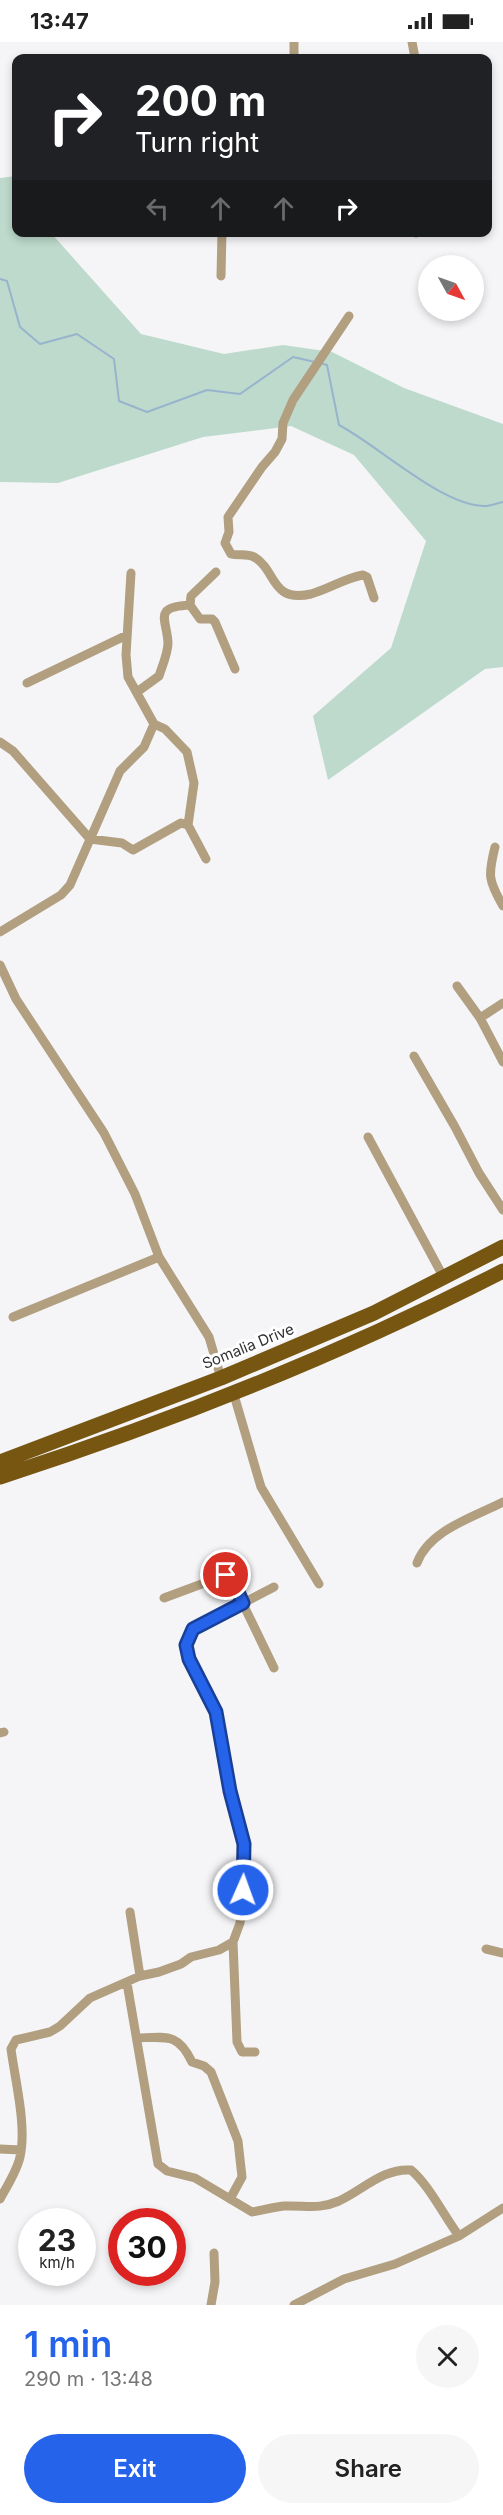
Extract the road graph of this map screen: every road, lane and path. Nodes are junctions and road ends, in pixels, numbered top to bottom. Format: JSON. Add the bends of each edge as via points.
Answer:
{"nodes":[{"id":1,"x":222,"y":237,"type":"edge"},
{"id":2,"x":221,"y":276,"type":"dead end"},
{"id":3,"x":349,"y":316,"type":"dead end"},
{"id":4,"x":216,"y":572,"type":"dead end"},
{"id":5,"x":131,"y":573,"type":"dead end"},
{"id":6,"x":374,"y":598,"type":"dead end"},
{"id":7,"x":190,"y":605,"type":"junction"},
{"id":8,"x":127,"y":635,"type":"junction"},
{"id":9,"x":235,"y":669,"type":"dead end"},
{"id":10,"x":27,"y":683,"type":"dead end"},
{"id":11,"x":136,"y":692,"type":"junction"},
{"id":12,"x":154,"y":724,"type":"junction"},
{"id":13,"x":0,"y":742,"type":"edge"},
{"id":14,"x":188,"y":825,"type":"junction"},
{"id":15,"x":90,"y":839,"type":"junction"},
{"id":16,"x":495,"y":847,"type":"dead end"},
{"id":17,"x":206,"y":859,"type":"dead end"},
{"id":18,"x":503,"y":906,"type":"edge"},
{"id":19,"x":0,"y":933,"type":"edge"},
{"id":20,"x":0,"y":965,"type":"edge"},
{"id":21,"x":457,"y":986,"type":"dead end"},
{"id":22,"x":503,"y":1003,"type":"edge"},
{"id":23,"x":480,"y":1018,"type":"junction"},
{"id":24,"x":414,"y":1056,"type":"dead end"},
{"id":25,"x":503,"y":1062,"type":"edge"},
{"id":26,"x":368,"y":1137,"type":"dead end"},
{"id":27,"x":503,"y":1210,"type":"edge"},
{"id":28,"x":503,"y":1248,"type":"edge"},
{"id":29,"x":159,"y":1257,"type":"junction"},
{"id":30,"x":503,"y":1271,"type":"edge"},
{"id":31,"x":444,"y":1278,"type":"junction"},
{"id":32,"x":13,"y":1317,"type":"dead end"},
{"id":33,"x":221,"y":1378,"type":"junction"},
{"id":34,"x":234,"y":1395,"type":"junction"},
{"id":35,"x":0,"y":1461,"type":"edge"},
{"id":36,"x":0,"y":1477,"type":"edge"},
{"id":37,"x":503,"y":1502,"type":"edge"},
{"id":38,"x":417,"y":1563,"type":"dead end"},
{"id":39,"x":319,"y":1584,"type":"dead end"},
{"id":40,"x":274,"y":1587,"type":"dead end"},
{"id":41,"x":164,"y":1598,"type":"dead end"},
{"id":42,"x":243,"y":1603,"type":"junction"},
{"id":43,"x":274,"y":1668,"type":"dead end"},
{"id":44,"x":130,"y":1912,"type":"dead end"},
{"id":45,"x":233,"y":1942,"type":"junction"},
{"id":46,"x":486,"y":1949,"type":"dead end"},
{"id":47,"x":503,"y":1953,"type":"edge"},
{"id":48,"x":140,"y":1976,"type":"junction"},
{"id":49,"x":127,"y":1983,"type":"junction"},
{"id":50,"x":137,"y":2038,"type":"junction"},
{"id":51,"x":255,"y":2052,"type":"dead end"},
{"id":52,"x":0,"y":2150,"type":"edge"},
{"id":53,"x":21,"y":2150,"type":"junction"},
{"id":54,"x":0,"y":2199,"type":"edge"},
{"id":55,"x":230,"y":2199,"type":"junction"},
{"id":56,"x":503,"y":2208,"type":"edge"},
{"id":57,"x":459,"y":2236,"type":"junction"},
{"id":58,"x":214,"y":2253,"type":"dead end"},
{"id":59,"x":211,"y":2305,"type":"edge"},
{"id":60,"x":294,"y":2305,"type":"edge"}],
"edges":[{"from":1,"to":2,"type":"street"},
{"from":3,"to":6,"type":"street","via":[[293,400],[275,452],[228,518],[225,547],[231,554],[254,557],[277,587],[294,596],[311,594],[363,574]]},
{"from":4,"to":7,"type":"street","via":[[191,596]]},
{"from":5,"to":8,"type":"street"},
{"from":7,"to":9,"type":"street","via":[[200,619],[215,622]]},
{"from":7,"to":11,"type":"street","via":[[176,606],[166,613],[162,622],[168,644],[159,676]]},
{"from":8,"to":10,"type":"street"},
{"from":8,"to":11,"type":"street","via":[[129,677]]},
{"from":11,"to":12,"type":"street"},
{"from":12,"to":14,"type":"street","via":[[165,729],[187,752],[194,783]]},
{"from":12,"to":15,"type":"street","via":[[144,747],[120,771]]},
{"from":13,"to":15,"type":"street","via":[[13,751]]},
{"from":14,"to":15,"type":"street","via":[[181,823],[133,850],[122,843]]},
{"from":14,"to":17,"type":"street"},
{"from":15,"to":19,"type":"street","via":[[70,885],[61,895]]},
{"from":16,"to":18,"type":"street","via":[[490,883]]},
{"from":20,"to":29,"type":"street","via":[[16,999],[104,1133],[135,1194]]},
{"from":21,"to":23,"type":"street"},
{"from":22,"to":23,"type":"street"},
{"from":23,"to":25,"type":"street"},
{"from":24,"to":27,"type":"street"},
{"from":26,"to":31,"type":"street"},
{"from":28,"to":31,"type":"main road","name":"Somalia Drive"},
{"from":29,"to":32,"type":"street"},
{"from":29,"to":33,"type":"street","via":[[209,1337]]},
{"from":30,"to":34,"type":"main road","via":[[376,1333]]},
{"from":31,"to":33,"type":"main road","name":"Somalia Drive","via":[[374,1313]]},
{"from":33,"to":35,"type":"main road","name":"Somalia Drive"},
{"from":34,"to":36,"type":"main road"},
{"from":34,"to":39,"type":"street","via":[[261,1487]]},
{"from":37,"to":38,"type":"street","via":[[428,1544]]},
{"from":40,"to":42,"type":"street"},
{"from":41,"to":42,"type":"street","via":[[226,1575],[232,1579]]},
{"from":42,"to":43,"type":"street"},
{"from":42,"to":45,"type":"street","via":[[193,1629],[186,1645],[216,1712],[244,1844],[240,1923]]},
{"from":44,"to":48,"type":"street"},
{"from":45,"to":48,"type":"street"},
{"from":45,"to":51,"type":"street","via":[[237,2042],[242,2052]]},
{"from":46,"to":47,"type":"street"},
{"from":48,"to":49,"type":"street"},
{"from":49,"to":50,"type":"street"},
{"from":49,"to":53,"type":"street","via":[[90,1998],[50,2032],[13,2044]]},
{"from":50,"to":55,"type":"street","via":[[158,2164],[167,2171],[195,2178]]},
{"from":50,"to":55,"type":"street","via":[[170,2036],[192,2062],[211,2072],[238,2141],[242,2177]]},
{"from":52,"to":53,"type":"street"},
{"from":53,"to":54,"type":"street"},
{"from":55,"to":57,"type":"street","via":[[252,2212],[284,2206],[316,2208],[339,2201],[384,2175],[411,2170]]},
{"from":56,"to":57,"type":"street"},
{"from":57,"to":60,"type":"street","via":[[395,2264],[344,2279]]},
{"from":58,"to":59,"type":"street"}]}
